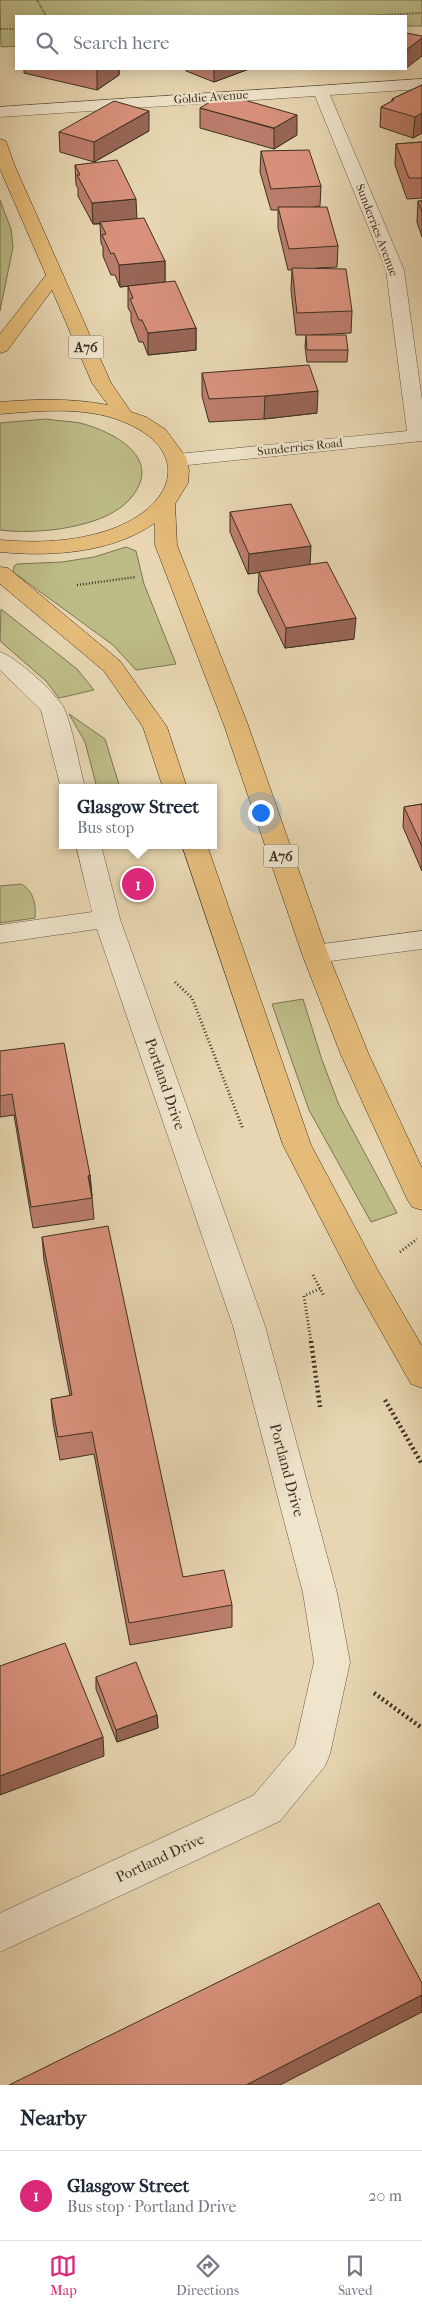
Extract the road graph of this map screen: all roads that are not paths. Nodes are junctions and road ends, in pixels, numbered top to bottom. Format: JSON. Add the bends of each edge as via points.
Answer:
{"nodes":[{"id":1,"x":422,"y":84,"type":"edge"},
{"id":2,"x":321,"y":91,"type":"junction"},
{"id":3,"x":0,"y":112,"type":"edge"},
{"id":4,"x":0,"y":144,"type":"edge"},
{"id":5,"x":54,"y":276,"type":"junction"},
{"id":6,"x":0,"y":347,"type":"edge"},
{"id":7,"x":0,"y":408,"type":"edge"},
{"id":8,"x":124,"y":415,"type":"junction"},
{"id":9,"x":420,"y":435,"type":"edge"},
{"id":10,"x":178,"y":460,"type":"junction"},
{"id":11,"x":165,"y":506,"type":"junction"},
{"id":12,"x":0,"y":546,"type":"edge"},
{"id":13,"x":0,"y":573,"type":"edge"},
{"id":14,"x":0,"y":659,"type":"edge"},
{"id":15,"x":72,"y":784,"type":"edge"},
{"id":16,"x":174,"y":784,"type":"edge"},
{"id":17,"x":89,"y":849,"type":"edge"},
{"id":18,"x":195,"y":849,"type":"edge"},
{"id":19,"x":107,"y":919,"type":"junction"},
{"id":20,"x":0,"y":934,"type":"edge"},
{"id":21,"x":422,"y":940,"type":"edge"},
{"id":22,"x":315,"y":954,"type":"junction"},
{"id":23,"x":422,"y":1199,"type":"edge"},
{"id":24,"x":422,"y":1375,"type":"edge"},
{"id":25,"x":0,"y":1933,"type":"edge"}],
"edges":[{"from":1,"to":2,"type":"street","name":"Goldie Avenue"},
{"from":2,"to":3,"type":"street","name":"Goldie Avenue"},
{"from":2,"to":9,"type":"street","name":"Sunderries Avenue","via":[[394,270]]},
{"from":4,"to":5,"type":"main road","number":"A76"},
{"from":5,"to":6,"type":"main road"},
{"from":5,"to":8,"type":"main road","number":"A76","via":[[102,383]]},
{"from":7,"to":8,"type":"main road","number":"A76","via":[[68,405]]},
{"from":8,"to":10,"type":"main road","number":"A76","via":[[149,427],[168,443]]},
{"from":9,"to":10,"type":"street","name":"Sunderries Road"},
{"from":10,"to":11,"type":"main road","via":[[178,483]]},
{"from":11,"to":12,"type":"main road","via":[[138,524],[101,539],[58,547]]},
{"from":11,"to":22,"type":"main road","number":"A76","via":[[166,545],[236,725]]},
{"from":13,"to":16,"type":"main road","via":[[112,666],[155,727]]},
{"from":14,"to":15,"type":"street","via":[[52,708]]},
{"from":17,"to":19,"type":"street","name":"Portland Drive"},
{"from":18,"to":24,"type":"main road","via":[[297,1145]]},
{"from":19,"to":20,"type":"street"},
{"from":19,"to":25,"type":"street","name":"Portland Drive","via":[[249,1326],[320,1593],[332,1662],[312,1754],[267,1808]]},
{"from":21,"to":22,"type":"street"},
{"from":22,"to":23,"type":"main road","number":"A76","via":[[355,1055]]}]}
